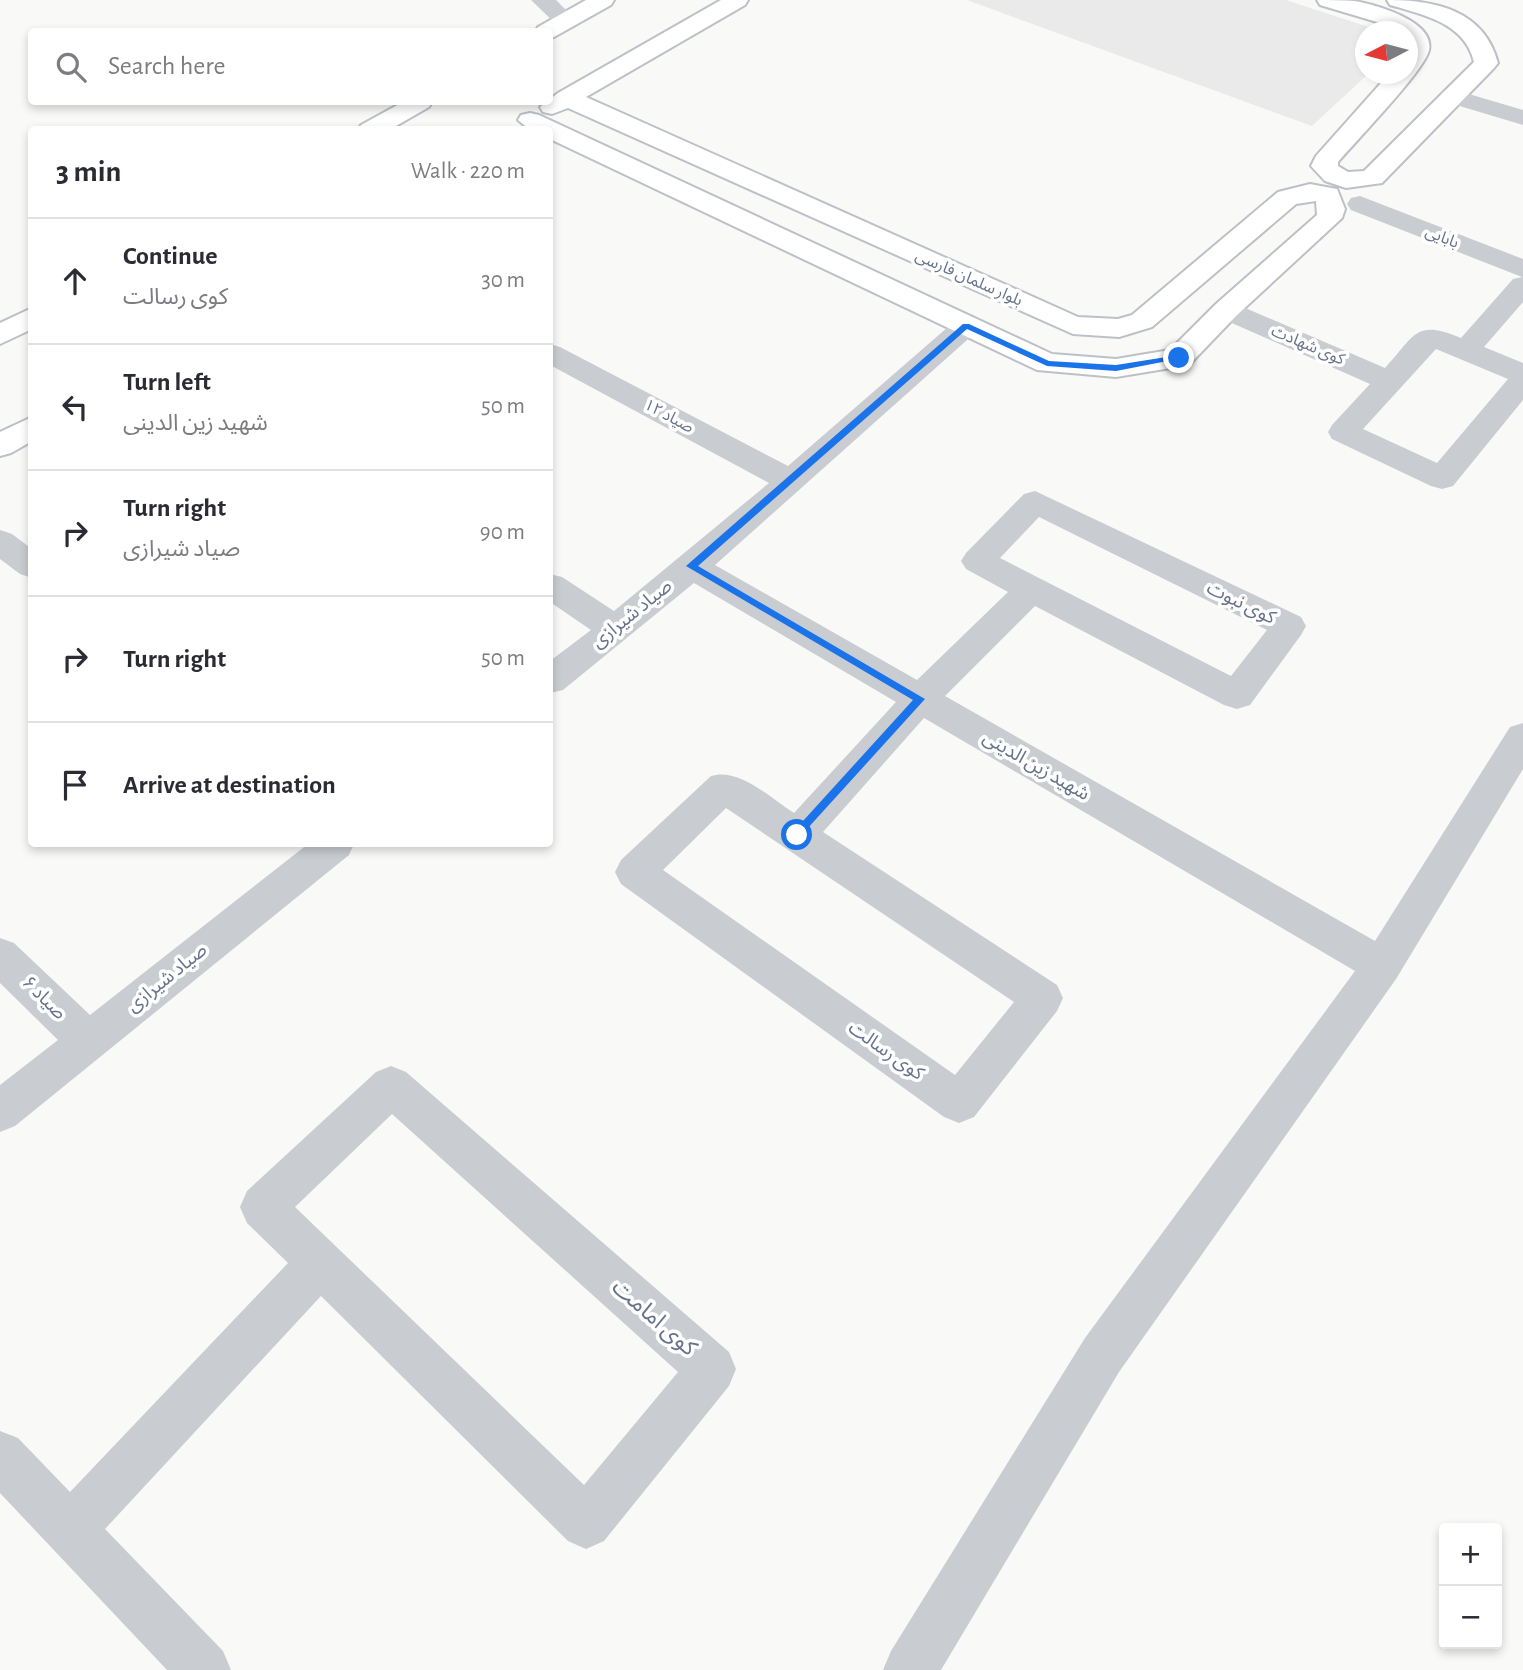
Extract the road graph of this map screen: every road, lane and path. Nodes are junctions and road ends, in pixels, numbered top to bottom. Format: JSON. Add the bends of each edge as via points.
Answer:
{"nodes":[{"id":1,"x":542,"y":0,"type":"edge"},
{"id":2,"x":603,"y":0,"type":"edge"},
{"id":3,"x":737,"y":0,"type":"edge"},
{"id":4,"x":1328,"y":0,"type":"edge"},
{"id":5,"x":1398,"y":0,"type":"edge"},
{"id":6,"x":1392,"y":21,"type":"edge"},
{"id":7,"x":556,"y":26,"type":"edge"},
{"id":8,"x":1393,"y":84,"type":"edge"},
{"id":9,"x":1452,"y":96,"type":"junction"},
{"id":10,"x":567,"y":98,"type":"junction"},
{"id":11,"x":415,"y":105,"type":"edge"},
{"id":12,"x":1523,"y":118,"type":"edge"},
{"id":13,"x":522,"y":125,"type":"edge"},
{"id":14,"x":377,"y":126,"type":"edge"},
{"id":15,"x":553,"y":139,"type":"edge"},
{"id":16,"x":1360,"y":204,"type":"dead end"},
{"id":17,"x":1523,"y":269,"type":"edge"},
{"id":18,"x":1523,"y":285,"type":"edge"},
{"id":19,"x":1226,"y":310,"type":"junction"},
{"id":20,"x":28,"y":319,"type":"edge"},
{"id":21,"x":966,"y":326,"type":"junction"},
{"id":22,"x":0,"y":335,"type":"edge"},
{"id":23,"x":1465,"y":350,"type":"junction"},
{"id":24,"x":553,"y":355,"type":"edge"},
{"id":25,"x":1523,"y":374,"type":"edge"},
{"id":26,"x":1523,"y":380,"type":"edge"},
{"id":27,"x":1390,"y":381,"type":"junction"},
{"id":28,"x":28,"y":429,"type":"edge"},
{"id":29,"x":0,"y":446,"type":"edge"},
{"id":30,"x":789,"y":480,"type":"junction"},
{"id":31,"x":0,"y":542,"type":"edge"},
{"id":32,"x":28,"y":563,"type":"edge"},
{"id":33,"x":691,"y":566,"type":"junction"},
{"id":34,"x":553,"y":588,"type":"edge"},
{"id":35,"x":1031,"y":589,"type":"junction"},
{"id":36,"x":616,"y":629,"type":"junction"},
{"id":37,"x":553,"y":678,"type":"edge"},
{"id":38,"x":920,"y":699,"type":"junction"},
{"id":39,"x":1523,"y":737,"type":"edge"},
{"id":40,"x":797,"y":835,"type":"junction"},
{"id":41,"x":331,"y":847,"type":"edge"},
{"id":42,"x":0,"y":956,"type":"edge"},
{"id":43,"x":1382,"y":966,"type":"junction"},
{"id":44,"x":88,"y":1041,"type":"junction"},
{"id":45,"x":0,"y":1112,"type":"edge"},
{"id":46,"x":320,"y":1263,"type":"junction"},
{"id":47,"x":0,"y":1456,"type":"edge"},
{"id":48,"x":70,"y":1529,"type":"junction"},
{"id":49,"x":204,"y":1670,"type":"edge"},
{"id":50,"x":910,"y":1670,"type":"edge"}],
"edges":[{"from":1,"to":7,"type":"street"},
{"from":2,"to":7,"type":"street"},
{"from":3,"to":10,"type":"street"},
{"from":4,"to":6,"type":"street"},
{"from":5,"to":9,"type":"street","via":[[1451,18],[1477,38],[1485,51],[1486,63]]},
{"from":8,"to":9,"type":"street","via":[[1325,161],[1324,166],[1336,178],[1373,177]]},
{"from":9,"to":12,"type":"street"},
{"from":10,"to":13,"type":"street"},
{"from":10,"to":19,"type":"street","name":"بلوار سلمان فارسی","via":[[1073,325],[1119,328],[1142,321],[1287,198],[1310,192],[1328,195],[1329,218]]},
{"from":11,"to":14,"type":"street"},
{"from":15,"to":21,"type":"street"},
{"from":16,"to":17,"type":"street","name":"بابایی"},
{"from":18,"to":23,"type":"street"},
{"from":19,"to":21,"type":"street","via":[[1179,358],[1116,368],[1047,363]]},
{"from":19,"to":27,"type":"street","name":"کوی شهادت"},
{"from":20,"to":22,"type":"street"},
{"from":21,"to":30,"type":"street","name":"صیاد شیرازی"},
{"from":23,"to":25,"type":"street"},
{"from":23,"to":27,"type":"street","via":[[1431,336]]},
{"from":24,"to":30,"type":"street","name":"صیاد ۱۲"},
{"from":26,"to":27,"type":"street","via":[[1442,478],[1343,432]]},
{"from":28,"to":29,"type":"street"},
{"from":30,"to":33,"type":"street","name":"صیاد شیرازی"},
{"from":31,"to":32,"type":"street"},
{"from":33,"to":36,"type":"street","name":"صیاد شیرازی"},
{"from":33,"to":38,"type":"street","name":"شهید زین الدینی"},
{"from":34,"to":36,"type":"street"},
{"from":35,"to":35,"type":"street","name":"کوی نبوت","via":[[1237,695],[1289,626],[1035,502],[978,561]]},
{"from":35,"to":38,"type":"street"},
{"from":36,"to":37,"type":"street","name":"صیاد شیرازی"},
{"from":38,"to":40,"type":"street"},
{"from":38,"to":43,"type":"street","name":"شهید زین الدینی"},
{"from":39,"to":43,"type":"street"},
{"from":40,"to":40,"type":"street","name":"کوی رسالت","via":[[724,787],[635,872],[959,1103],[1042,998]]},
{"from":41,"to":44,"type":"street","name":"صیاد شیرازی"},
{"from":42,"to":44,"type":"street","name":"صیاد ۶"},
{"from":43,"to":50,"type":"street","via":[[1102,1355]]},
{"from":44,"to":45,"type":"street","name":"صیاد شیرازی"},
{"from":46,"to":46,"type":"street","name":"کوی امامت","via":[[586,1523],[712,1369],[391,1086],[263,1208]]},
{"from":46,"to":48,"type":"street"},
{"from":47,"to":48,"type":"street"},
{"from":48,"to":49,"type":"street"}]}
